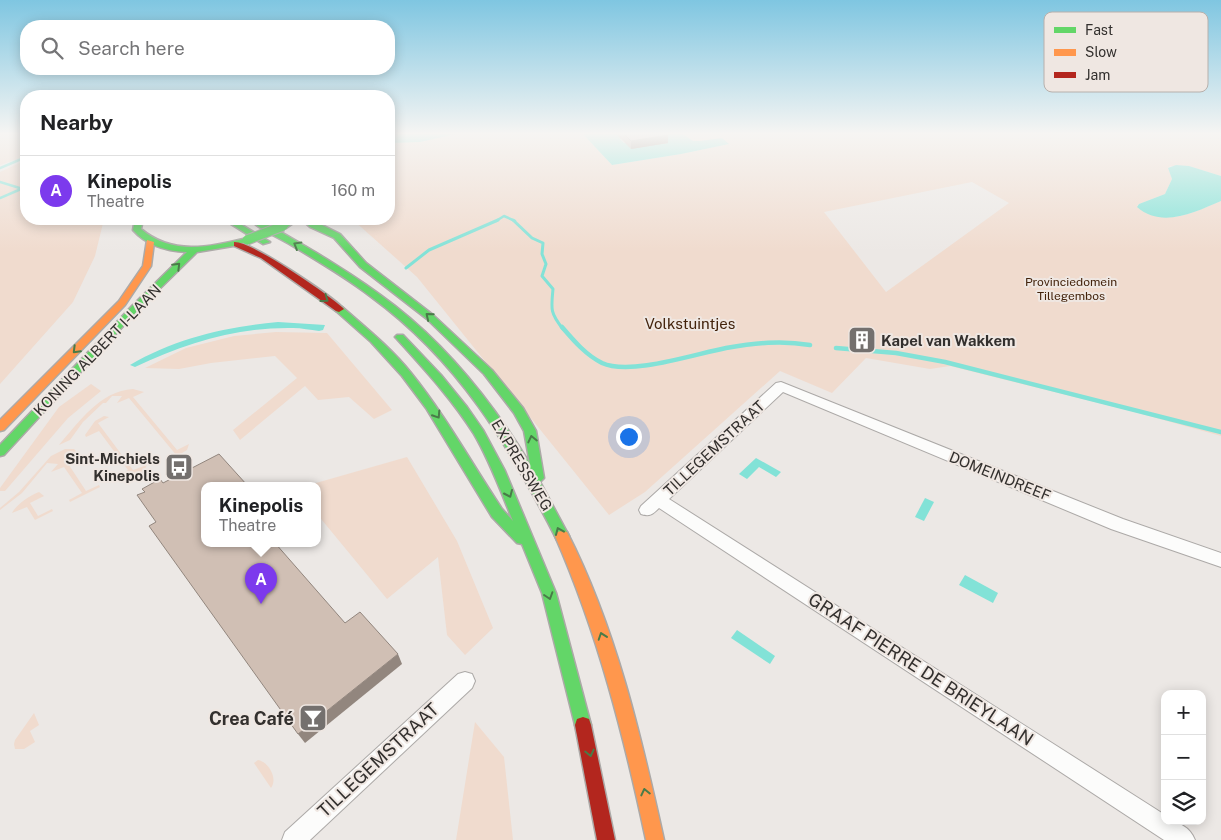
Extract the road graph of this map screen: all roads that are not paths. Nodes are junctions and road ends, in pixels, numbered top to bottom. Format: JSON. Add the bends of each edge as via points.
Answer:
{"nodes":[{"id":1,"x":138,"y":225,"type":"edge"},
{"id":2,"x":237,"y":225,"type":"edge"},
{"id":3,"x":263,"y":225,"type":"edge"},
{"id":4,"x":285,"y":225,"type":"edge"},
{"id":5,"x":312,"y":225,"type":"edge"},
{"id":6,"x":150,"y":242,"type":"junction"},
{"id":7,"x":235,"y":243,"type":"junction"},
{"id":8,"x":195,"y":249,"type":"junction"},
{"id":9,"x":278,"y":249,"type":"dead end"},
{"id":10,"x":394,"y":331,"type":"dead end"},
{"id":11,"x":781,"y":386,"type":"joint"},
{"id":12,"x":0,"y":427,"type":"edge"},
{"id":13,"x":0,"y":452,"type":"edge"},
{"id":14,"x":539,"y":488,"type":"junction"},
{"id":15,"x":652,"y":505,"type":"joint"},
{"id":16,"x":532,"y":550,"type":"junction"},
{"id":17,"x":1221,"y":560,"type":"edge"},
{"id":18,"x":465,"y":681,"type":"dead end"},
{"id":19,"x":292,"y":840,"type":"edge"},
{"id":20,"x":606,"y":840,"type":"edge"},
{"id":21,"x":655,"y":840,"type":"edge"},
{"id":22,"x":1184,"y":840,"type":"edge"}],
"edges":[{"from":1,"to":6,"type":"main road","via":[[141,237]]},
{"from":2,"to":9,"type":"main road"},
{"from":14,"to":3,"type":"main road","name":"EXPRESSWEG","one_way":true,"via":[[467,382],[411,324],[342,272]]},
{"from":4,"to":7,"type":"main road","bridge":true},
{"from":14,"to":5,"type":"main road","one_way":true,"via":[[530,431],[519,411],[488,372],[430,317],[363,265],[337,236]]},
{"from":6,"to":8,"type":"main road","via":[[169,248]]},
{"from":6,"to":12,"type":"main road","name":"KONING ALBERT I-LAAN","one_way":true,"via":[[147,266],[122,303]]},
{"from":7,"to":8,"type":"main road"},
{"from":7,"to":16,"type":"main road","one_way":true,"via":[[264,256],[330,302],[374,340],[430,406],[497,513]]},
{"from":13,"to":8,"type":"main road","name":"KONING ALBERT I-LAAN","one_way":true},
{"from":10,"to":16,"type":"main road","name":"EXPRESSWEG","one_way":true,"via":[[423,360],[471,421],[496,466]]},
{"from":11,"to":15,"type":"street","name":"TILLEGEMSTRAAT"},
{"from":11,"to":17,"type":"street","name":"DOMEINDREEF","via":[[1117,524]]},
{"from":21,"to":14,"type":"main road","name":"EXPRESSWEG","one_way":true,"via":[[632,734],[611,663],[592,608]]},
{"from":15,"to":22,"type":"street","name":"GRAAF PIERRE DE BRIEYLAAN"},
{"from":16,"to":20,"type":"main road","name":"EXPRESSWEG","one_way":true,"via":[[562,640],[591,758]]},
{"from":18,"to":19,"type":"street","name":"TILLEGEMSTRAAT"}]}
